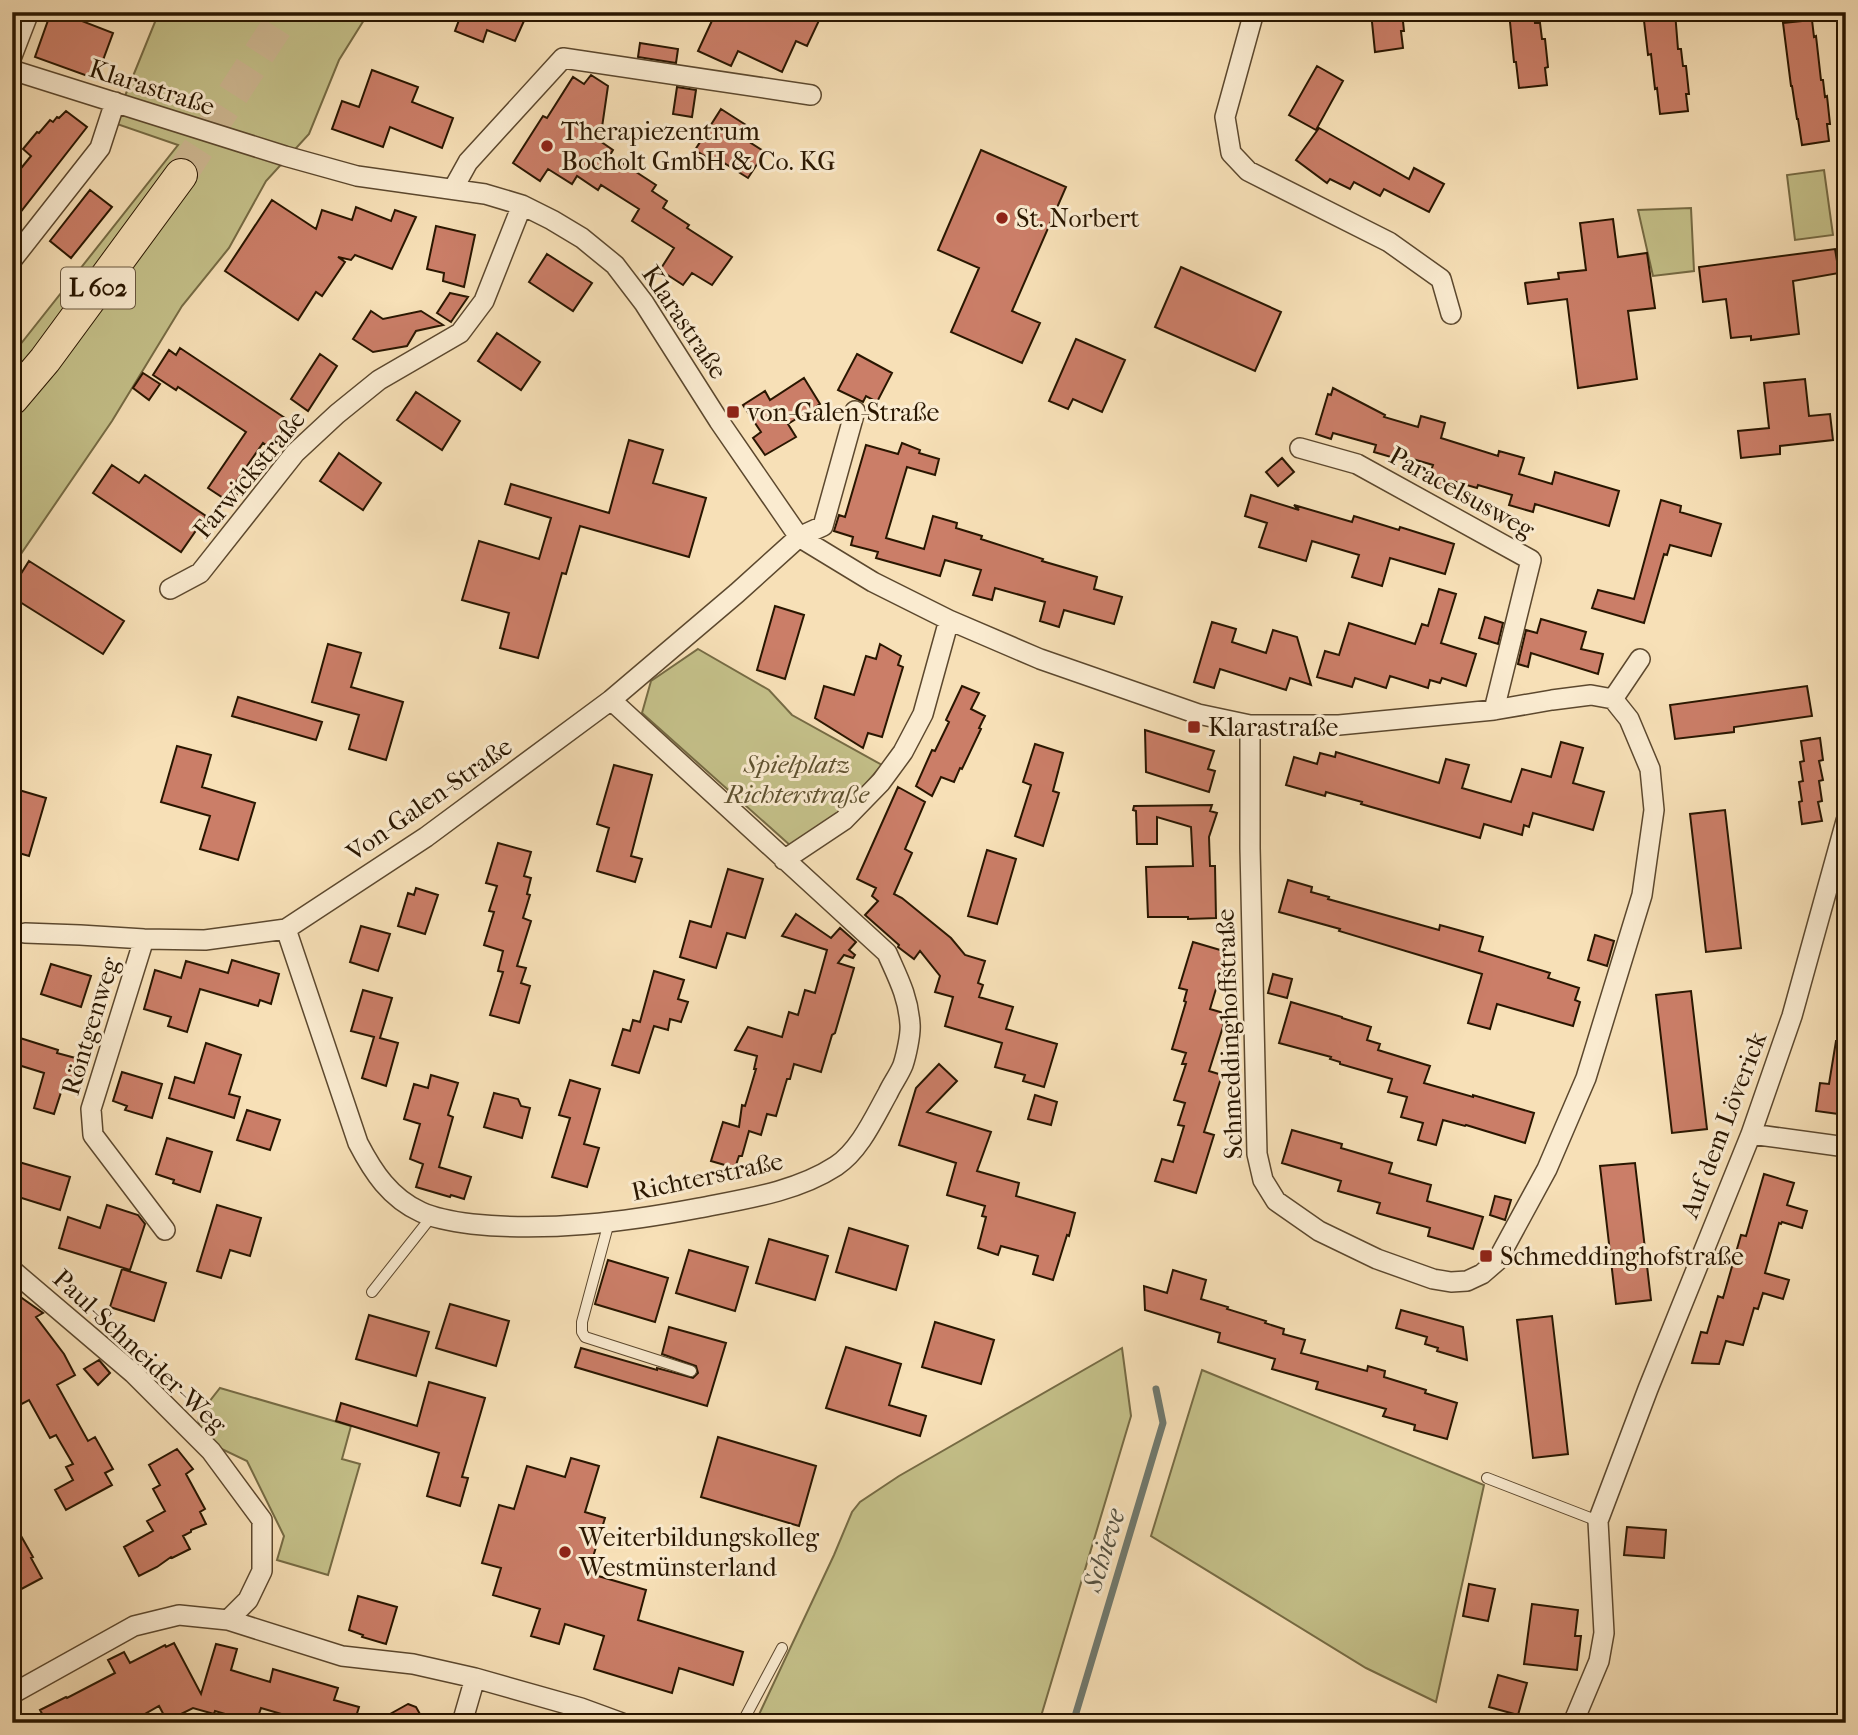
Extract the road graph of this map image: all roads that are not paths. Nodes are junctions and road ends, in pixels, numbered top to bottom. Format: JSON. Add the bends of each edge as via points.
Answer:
{"nodes":[{"id":1,"x":29,"y":12,"type":"edge"},
{"id":2,"x":1254,"y":12,"type":"edge"},
{"id":3,"x":12,"y":56,"type":"edge"},
{"id":4,"x":12,"y":70,"type":"edge"},
{"id":5,"x":811,"y":95,"type":"dead end"},
{"id":6,"x":115,"y":102,"type":"junction"},
{"id":7,"x":181,"y":175,"type":"tunnel mouth"},
{"id":8,"x":453,"y":190,"type":"junction"},
{"id":9,"x":522,"y":205,"type":"junction"},
{"id":10,"x":12,"y":260,"type":"edge"},
{"id":11,"x":1451,"y":314,"type":"dead end"},
{"id":12,"x":12,"y":399,"type":"edge"},
{"id":13,"x":855,"y":411,"type":"dead end"},
{"id":14,"x":1300,"y":448,"type":"dead end"},
{"id":15,"x":799,"y":537,"type":"junction"},
{"id":16,"x":170,"y":589,"type":"dead end"},
{"id":17,"x":949,"y":620,"type":"junction"},
{"id":18,"x":1640,"y":659,"type":"dead end"},
{"id":19,"x":1613,"y":699,"type":"junction"},
{"id":20,"x":611,"y":700,"type":"junction"},
{"id":21,"x":1494,"y":710,"type":"junction"},
{"id":22,"x":1250,"y":725,"type":"junction"},
{"id":23,"x":1846,"y":821,"type":"edge"},
{"id":24,"x":785,"y":860,"type":"junction"},
{"id":25,"x":286,"y":929,"type":"junction"},
{"id":26,"x":25,"y":933,"type":"dead end"},
{"id":27,"x":144,"y":939,"type":"junction"},
{"id":28,"x":1751,"y":1133,"type":"junction"},
{"id":29,"x":1846,"y":1147,"type":"edge"},
{"id":30,"x":433,"y":1216,"type":"junction"},
{"id":31,"x":609,"y":1222,"type":"junction"},
{"id":32,"x":165,"y":1230,"type":"dead end"},
{"id":33,"x":12,"y":1270,"type":"edge"},
{"id":34,"x":372,"y":1292,"type":"dead end"},
{"id":35,"x":691,"y":1371,"type":"dead end"},
{"id":36,"x":1487,"y":1478,"type":"dead end"},
{"id":37,"x":1598,"y":1521,"type":"junction"},
{"id":38,"x":228,"y":1620,"type":"junction"},
{"id":39,"x":782,"y":1648,"type":"dead end"},
{"id":40,"x":475,"y":1678,"type":"junction"},
{"id":41,"x":12,"y":1694,"type":"edge"},
{"id":42,"x":462,"y":1723,"type":"edge"},
{"id":43,"x":622,"y":1723,"type":"edge"},
{"id":44,"x":741,"y":1723,"type":"edge"},
{"id":45,"x":1573,"y":1723,"type":"edge"}],
"edges":[{"from":1,"to":3,"type":"street"},
{"from":2,"to":11,"type":"street","via":[[1225,117],[1231,153],[1248,171],[1389,242],[1441,279]]},
{"from":4,"to":6,"type":"street","name":"Klarastraße"},
{"from":5,"to":8,"type":"street","via":[[562,58],[468,162]]},
{"from":6,"to":8,"type":"street","name":"Klarastraße","via":[[357,176]]},
{"from":6,"to":10,"type":"street","via":[[100,148]]},
{"from":7,"to":12,"type":"main road","number":"L 602"},
{"from":8,"to":9,"type":"street","name":"Klarastraße"},
{"from":9,"to":15,"type":"street","name":"Klarastraße","via":[[582,238],[615,265]]},
{"from":9,"to":16,"type":"street","name":"Farwickstraße","via":[[485,301],[460,333],[379,380],[337,414],[295,453],[200,573]]},
{"from":13,"to":15,"type":"street","name":"Von-Galen-Straße","via":[[822,526]]},
{"from":14,"to":21,"type":"street","name":"Paracelsusweg","via":[[1357,464],[1531,560]]},
{"from":15,"to":17,"type":"street","name":"Klarastraße","via":[[873,582]]},
{"from":15,"to":20,"type":"street","name":"Von-Galen-Straße"},
{"from":17,"to":22,"type":"street","name":"Klarastraße","via":[[1136,693]]},
{"from":17,"to":24,"type":"street","via":[[923,714],[903,752],[844,820]]},
{"from":18,"to":19,"type":"street"},
{"from":19,"to":21,"type":"street","name":"Klarastraße","via":[[1591,695]]},
{"from":19,"to":22,"type":"street","name":"Schmeddinghoffstraße","via":[[1629,719],[1650,769],[1654,810],[1642,895],[1586,1077],[1547,1169],[1497,1261],[1466,1281],[1433,1279],[1319,1231],[1276,1201],[1263,1180],[1257,1154]]},
{"from":20,"to":24,"type":"street","name":"Richterstraße"},
{"from":20,"to":25,"type":"street","name":"Von-Galen-Straße","via":[[426,837]]},
{"from":21,"to":22,"type":"street","name":"Klarastraße","via":[[1339,725]]},
{"from":23,"to":28,"type":"street","name":"Auf dem Löverick","via":[[1792,1016]]},
{"from":24,"to":31,"type":"street","name":"Richterstraße","via":[[887,953],[906,997],[910,1027],[903,1065],[864,1137],[837,1165],[803,1183],[759,1196]]},
{"from":25,"to":27,"type":"street","name":"Von-Galen-Straße","via":[[205,940]]},
{"from":25,"to":30,"type":"street","name":"Richterstraße","via":[[358,1143],[372,1170],[394,1195]]},
{"from":26,"to":27,"type":"street","name":"Von-Galen-Straße"},
{"from":27,"to":32,"type":"street","name":"Röntgenweg","via":[[91,1109],[93,1135]]},
{"from":28,"to":29,"type":"street"},
{"from":28,"to":37,"type":"street","name":"Auf dem Löverick"},
{"from":30,"to":31,"type":"street","name":"Richterstraße","via":[[490,1226]]},
{"from":30,"to":34,"type":"lane"},
{"from":31,"to":35,"type":"lane","via":[[582,1332],[585,1337]]},
{"from":33,"to":38,"type":"street","name":"Paul-Schneider-Weg","via":[[133,1373],[211,1451],[262,1520],[262,1571],[248,1600]]},
{"from":36,"to":37,"type":"lane"},
{"from":37,"to":45,"type":"street","name":"Auf dem Löverick","via":[[1604,1633],[1599,1661]]},
{"from":38,"to":40,"type":"street","via":[[342,1656],[413,1664]]},
{"from":38,"to":41,"type":"street","via":[[179,1615],[134,1626]]},
{"from":39,"to":44,"type":"lane"},
{"from":40,"to":42,"type":"street"},
{"from":40,"to":43,"type":"street"}]}
